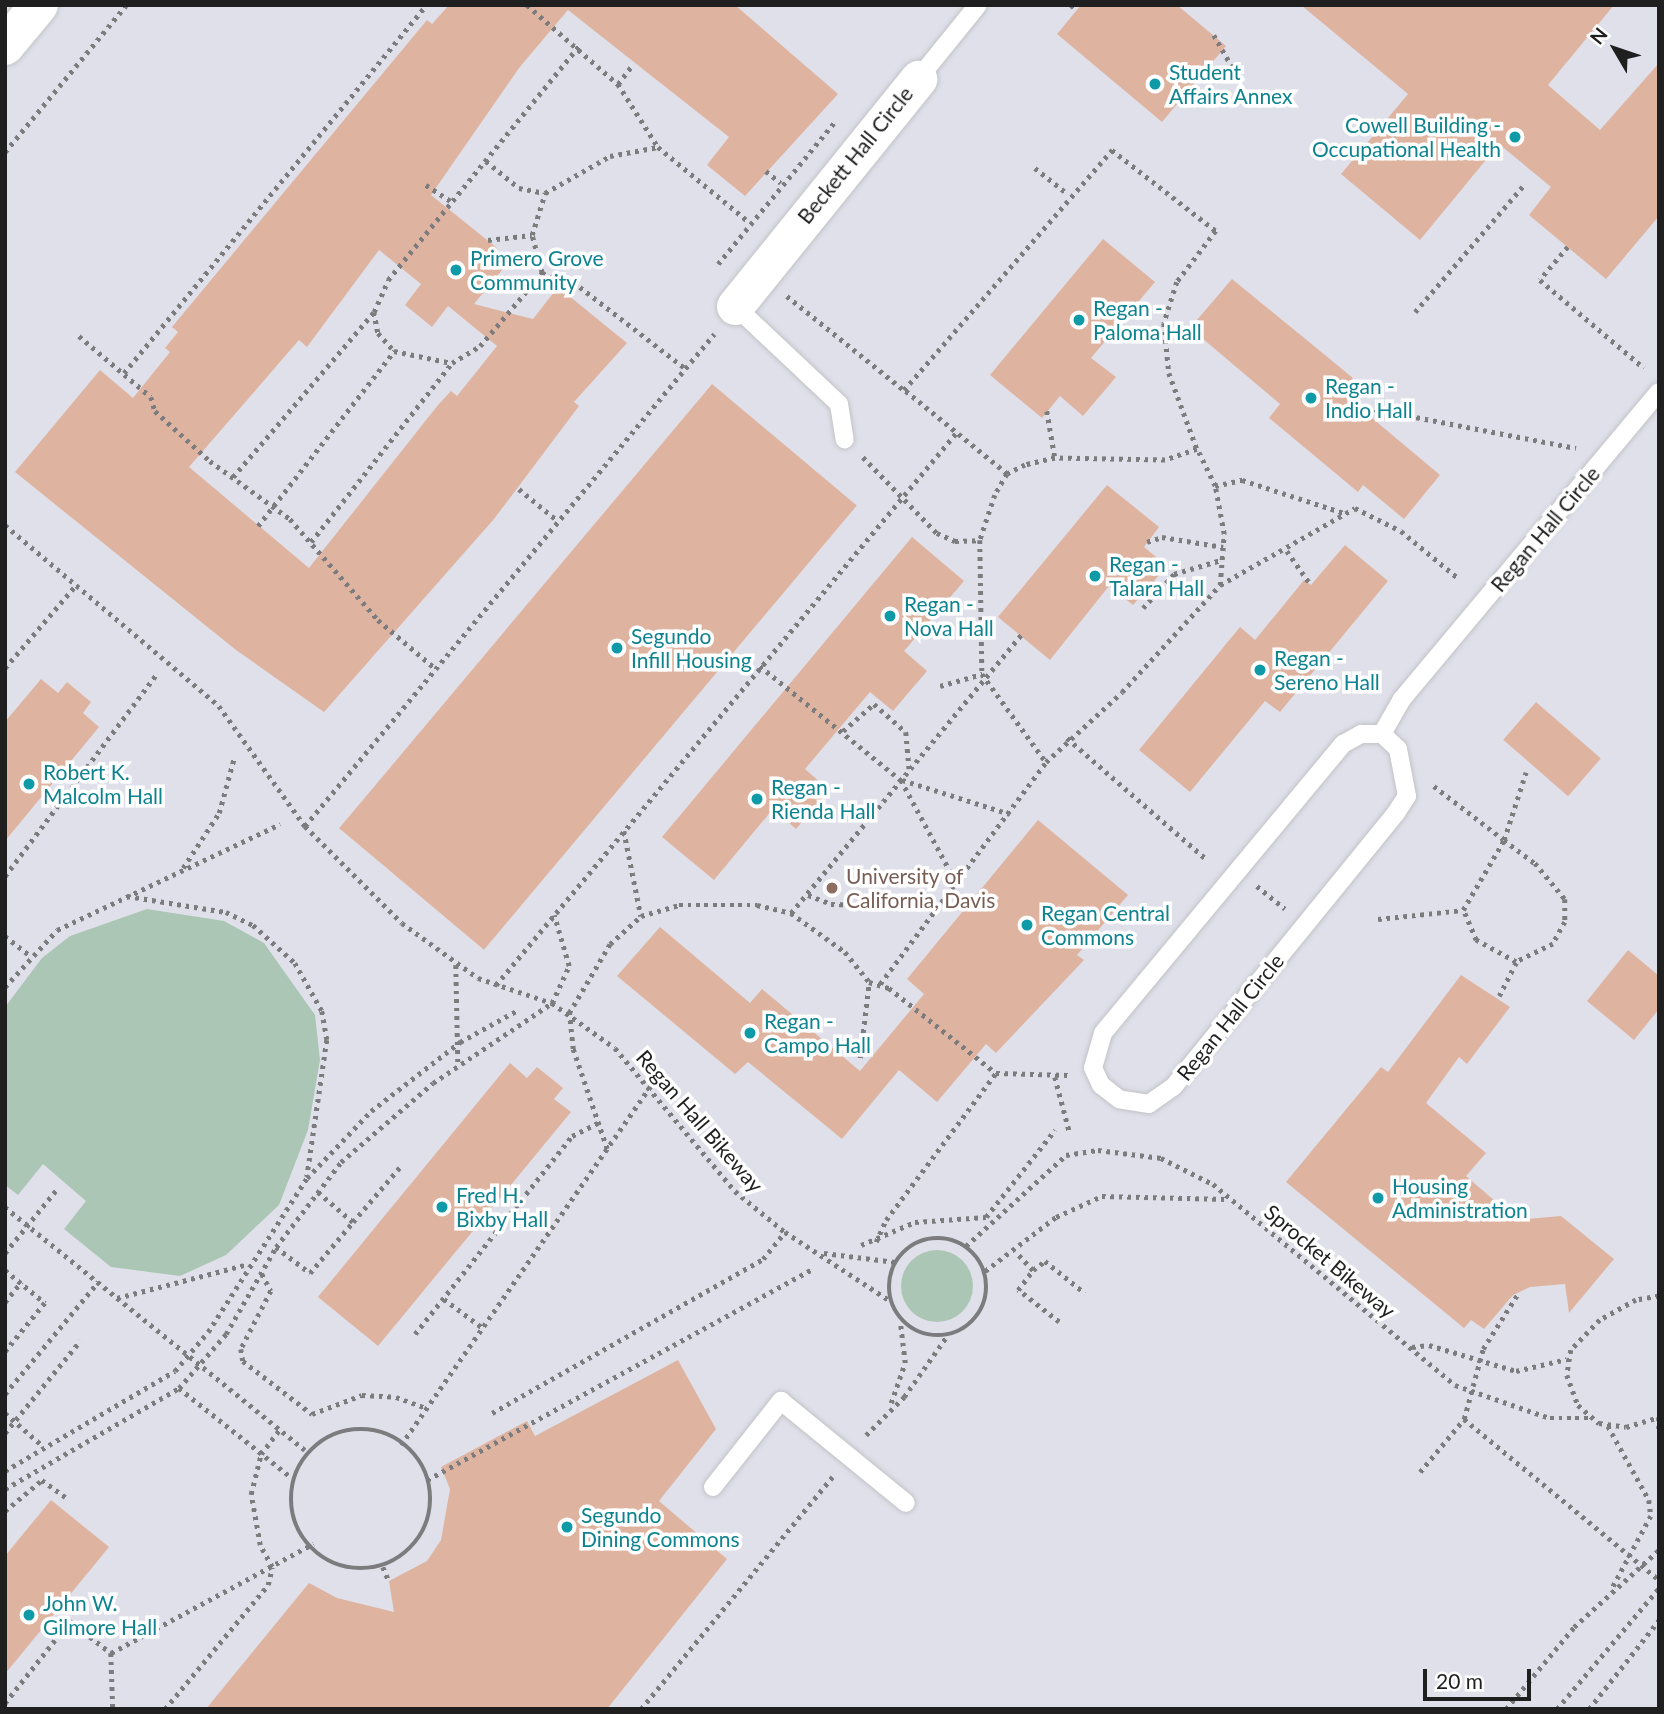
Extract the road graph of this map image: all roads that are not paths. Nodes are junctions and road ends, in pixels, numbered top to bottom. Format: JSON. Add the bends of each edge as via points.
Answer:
{"nodes":[{"id":1,"x":39,"y":5,"type":"edge"},
{"id":2,"x":978,"y":5,"type":"edge"},
{"id":3,"x":5,"y":46,"type":"edge"},
{"id":4,"x":918,"y":79,"type":"joint"},
{"id":5,"x":734,"y":306,"type":"joint"},
{"id":6,"x":1659,"y":392,"type":"edge"},
{"id":7,"x":845,"y":440,"type":"road end"},
{"id":8,"x":1382,"y":734,"type":"junction"},
{"id":9,"x":713,"y":1487,"type":"dead end"},
{"id":10,"x":906,"y":1503,"type":"dead end"}],
"edges":[{"from":1,"to":3,"type":"main road"},
{"from":2,"to":4,"type":"lane","name":"Beckett Hall Circle"},
{"from":4,"to":5,"type":"street","name":"Beckett Hall Circle"},
{"from":5,"to":7,"type":"lane","via":[[839,404]]},
{"from":6,"to":8,"type":"lane","name":"Regan Hall Circle","via":[[1402,699]]},
{"from":8,"to":8,"type":"lane","name":"Regan Hall Circle","via":[[1361,734],[1343,744],[1103,1033],[1093,1068],[1101,1085],[1134,1104],[1149,1104],[1173,1087],[1305,925],[1407,796],[1398,749]]},
{"from":9,"to":10,"type":"lane","via":[[781,1401]]}]}
